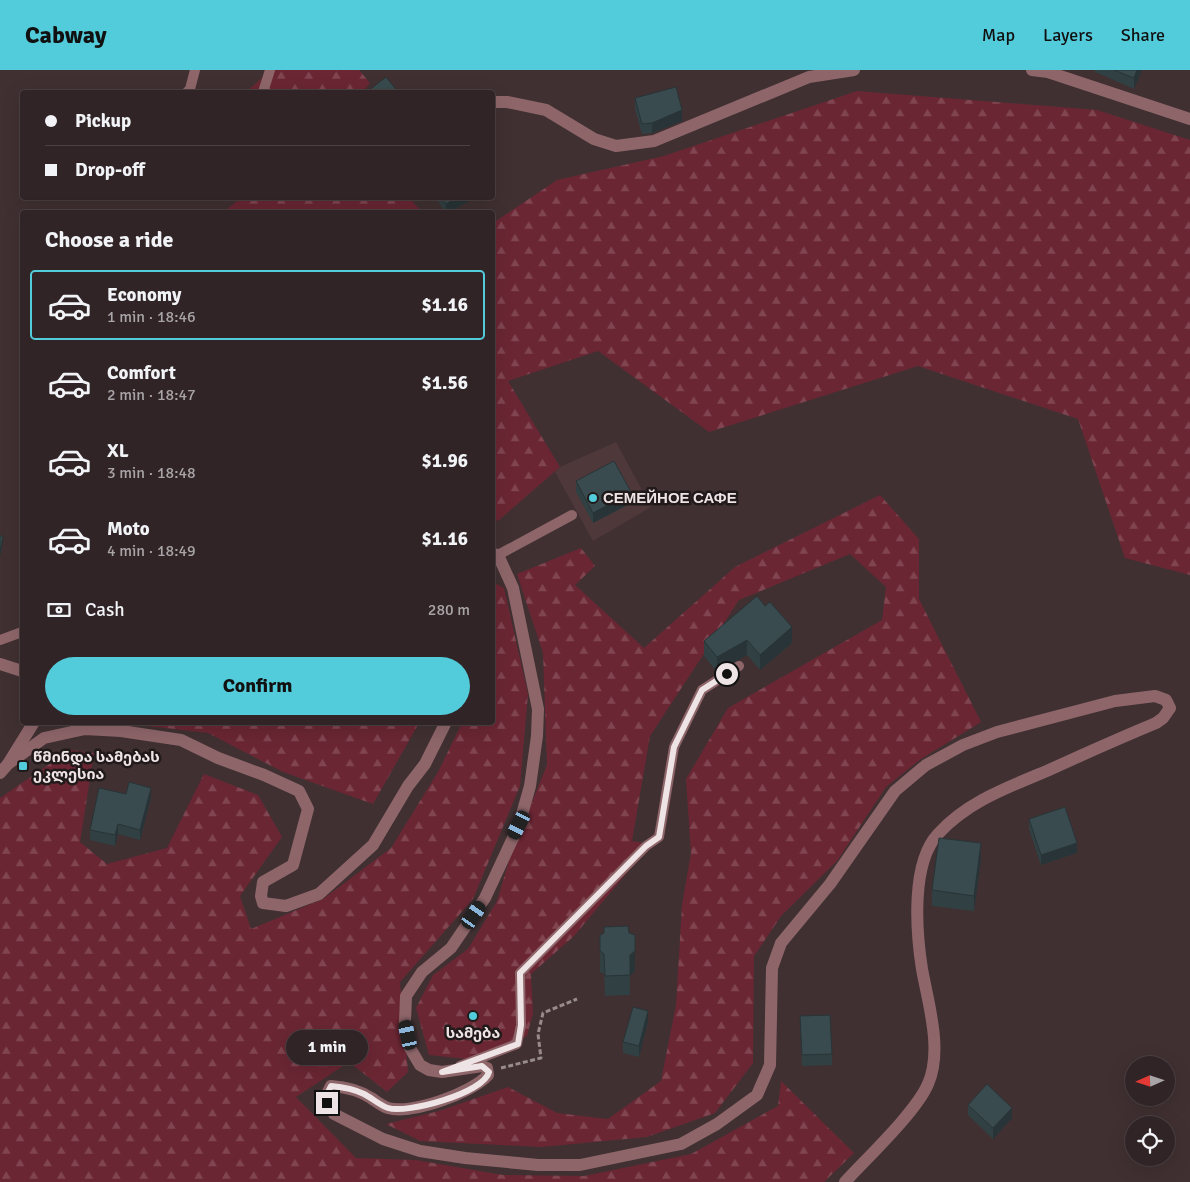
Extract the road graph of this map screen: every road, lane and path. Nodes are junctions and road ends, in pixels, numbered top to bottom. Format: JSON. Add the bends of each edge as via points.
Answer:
{"nodes":[{"id":1,"x":195,"y":70,"type":"edge"},
{"id":2,"x":270,"y":70,"type":"edge"},
{"id":3,"x":854,"y":70,"type":"edge"},
{"id":4,"x":1032,"y":70,"type":"edge"},
{"id":5,"x":189,"y":90,"type":"edge"},
{"id":6,"x":263,"y":90,"type":"edge"},
{"id":7,"x":495,"y":102,"type":"edge"},
{"id":8,"x":1190,"y":120,"type":"edge"},
{"id":9,"x":572,"y":515,"type":"dead end"},
{"id":10,"x":495,"y":555,"type":"edge"},
{"id":11,"x":20,"y":633,"type":"edge"},
{"id":12,"x":0,"y":640,"type":"edge"},
{"id":13,"x":0,"y":664,"type":"edge"},
{"id":14,"x":739,"y":666,"type":"dead end"},
{"id":15,"x":20,"y":670,"type":"edge"},
{"id":16,"x":32,"y":725,"type":"edge"},
{"id":17,"x":444,"y":725,"type":"edge"},
{"id":18,"x":4,"y":768,"type":"edge"},
{"id":19,"x":577,"y":998,"type":"dead end"},
{"id":20,"x":442,"y":1072,"type":"junction"},
{"id":21,"x":489,"y":1072,"type":"junction"},
{"id":22,"x":845,"y":1182,"type":"edge"}],
"edges":[{"from":1,"to":5,"type":"lane"},
{"from":2,"to":6,"type":"lane"},
{"from":3,"to":7,"type":"street","via":[[809,77],[654,141],[616,146],[594,139],[546,110]]},
{"from":4,"to":8,"type":"street","via":[[1048,72]]},
{"from":9,"to":10,"type":"lane"},
{"from":10,"to":20,"type":"street","via":[[513,588],[538,709],[537,736],[530,786],[519,825],[485,898],[451,948],[422,972],[406,996],[405,1022],[410,1048],[420,1065]]},
{"from":11,"to":12,"type":"lane"},
{"from":13,"to":15,"type":"street"},
{"from":14,"to":20,"type":"lane","via":[[702,690],[674,747],[659,837],[646,846],[520,973],[518,1044]]},
{"from":16,"to":18,"type":"street"},
{"from":17,"to":18,"type":"street","via":[[425,764],[373,845],[319,894],[286,906],[263,903],[260,896],[263,882],[293,865],[308,809],[299,790],[181,740],[121,731],[85,729],[44,738]]},
{"from":19,"to":21,"type":"path","via":[[543,1013],[538,1034],[541,1058]]},
{"from":20,"to":21,"type":"street","via":[[482,1066]]},
{"from":21,"to":22,"type":"street","via":[[485,1079],[462,1093],[423,1107],[388,1108],[363,1093],[343,1087],[331,1086],[326,1096],[334,1114],[383,1139],[420,1151],[465,1158],[538,1165],[580,1165],[680,1144],[717,1124],[757,1095],[770,1065],[772,968],[781,943],[830,884],[895,792],[926,765],[963,745],[997,732],[1115,701],[1155,696],[1166,700],[1170,708],[1156,723],[981,799],[938,834],[922,863],[917,901],[922,967],[932,1019],[933,1061],[928,1084],[910,1110]]}]}
